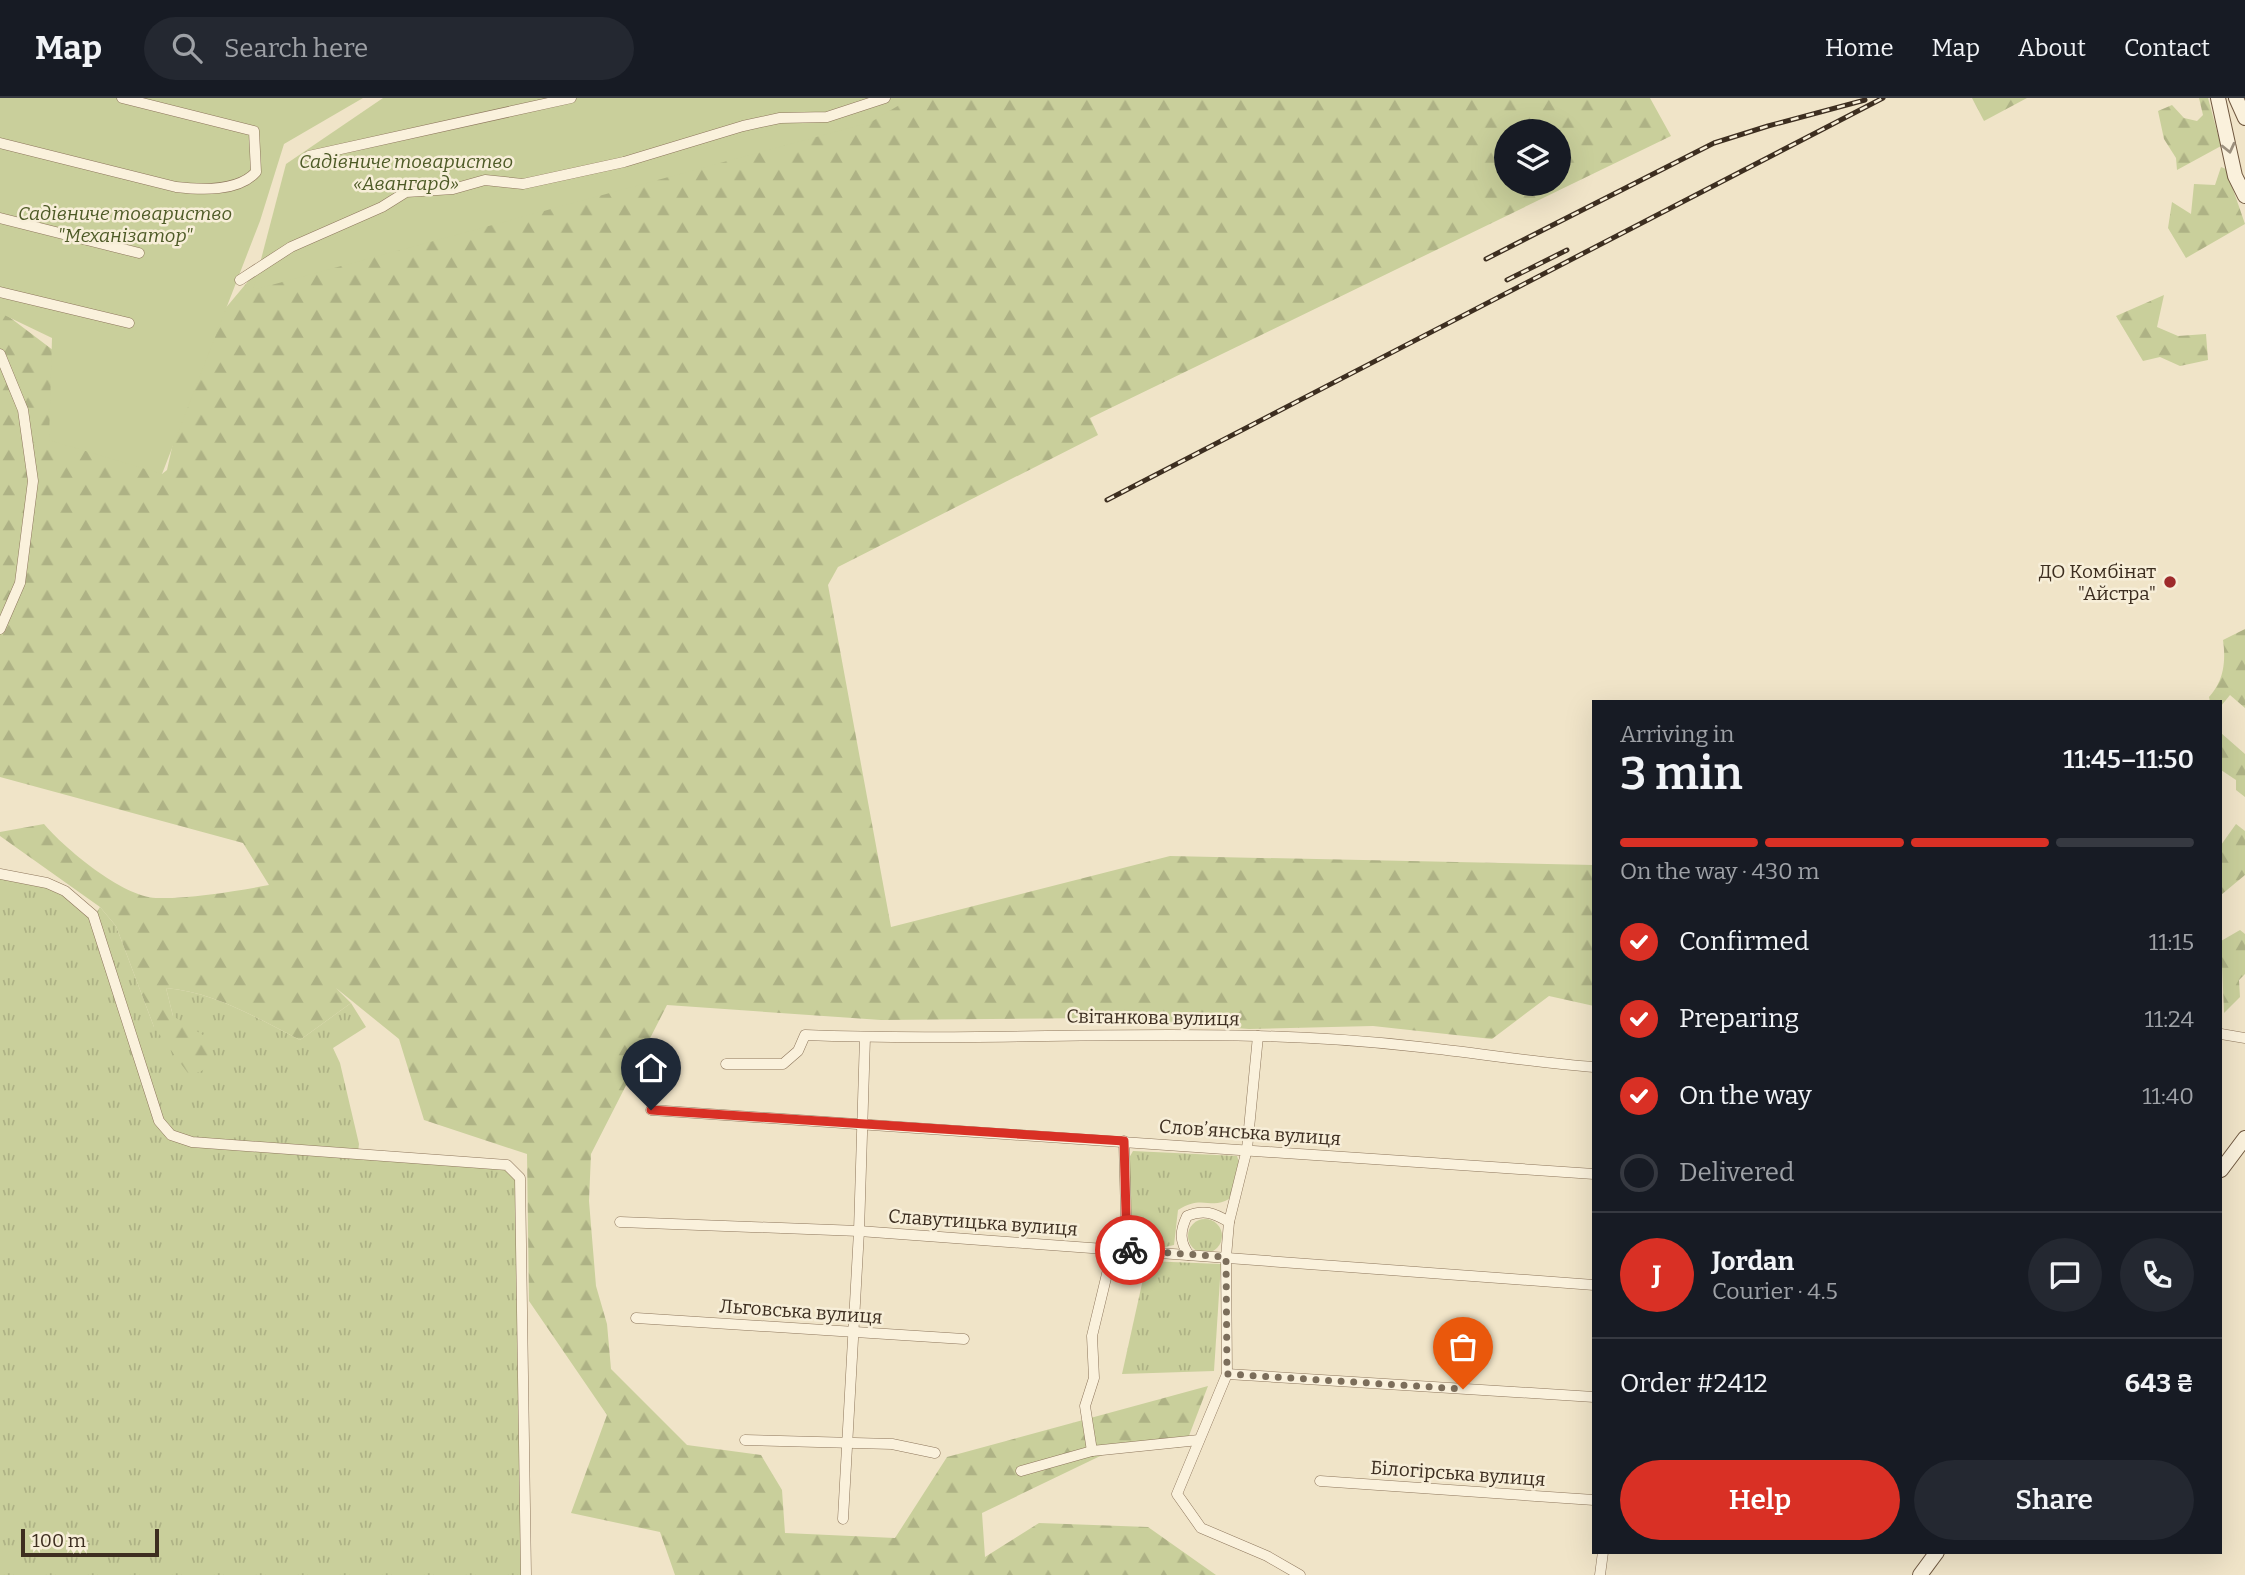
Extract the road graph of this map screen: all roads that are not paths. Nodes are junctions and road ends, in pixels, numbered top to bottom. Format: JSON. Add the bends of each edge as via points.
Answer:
{"nodes":[{"id":1,"x":122,"y":98,"type":"edge"},
{"id":2,"x":571,"y":98,"type":"edge"},
{"id":3,"x":884,"y":98,"type":"edge"},
{"id":4,"x":2218,"y":98,"type":"edge"},
{"id":5,"x":2236,"y":98,"type":"edge"},
{"id":6,"x":2245,"y":118,"type":"edge"},
{"id":7,"x":0,"y":144,"type":"edge"},
{"id":8,"x":309,"y":156,"type":"dead end"},
{"id":9,"x":2245,"y":197,"type":"edge"},
{"id":10,"x":0,"y":218,"type":"edge"},
{"id":11,"x":139,"y":253,"type":"dead end"},
{"id":12,"x":240,"y":280,"type":"dead end"},
{"id":13,"x":0,"y":292,"type":"edge"},
{"id":14,"x":129,"y":323,"type":"dead end"},
{"id":15,"x":0,"y":354,"type":"edge"},
{"id":16,"x":0,"y":629,"type":"edge"},
{"id":17,"x":0,"y":874,"type":"edge"},
{"id":18,"x":2222,"y":1034,"type":"edge"},
{"id":19,"x":1258,"y":1036,"type":"junction"},
{"id":20,"x":865,"y":1037,"type":"junction"},
{"id":21,"x":2245,"y":1038,"type":"edge"},
{"id":22,"x":726,"y":1064,"type":"dead end"},
{"id":23,"x":1592,"y":1067,"type":"edge"},
{"id":24,"x":651,"y":1110,"type":"dead end"},
{"id":25,"x":863,"y":1124,"type":"junction"},
{"id":26,"x":2245,"y":1138,"type":"edge"},
{"id":27,"x":1124,"y":1141,"type":"junction"},
{"id":28,"x":1247,"y":1149,"type":"junction"},
{"id":29,"x":2222,"y":1169,"type":"edge"},
{"id":30,"x":1592,"y":1174,"type":"edge"},
{"id":31,"x":620,"y":1222,"type":"dead end"},
{"id":32,"x":1229,"y":1222,"type":"junction"},
{"id":33,"x":859,"y":1231,"type":"junction"},
{"id":34,"x":1113,"y":1249,"type":"junction"},
{"id":35,"x":1127,"y":1250,"type":"junction"},
{"id":36,"x":1189,"y":1255,"type":"junction"},
{"id":37,"x":1226,"y":1257,"type":"junction"},
{"id":38,"x":1592,"y":1285,"type":"edge"},
{"id":39,"x":636,"y":1318,"type":"dead end"},
{"id":40,"x":852,"y":1332,"type":"junction"},
{"id":41,"x":964,"y":1339,"type":"dead end"},
{"id":42,"x":1227,"y":1374,"type":"junction"},
{"id":43,"x":1592,"y":1397,"type":"edge"},
{"id":44,"x":745,"y":1440,"type":"dead end"},
{"id":45,"x":1199,"y":1440,"type":"junction"},
{"id":46,"x":847,"y":1442,"type":"junction"},
{"id":47,"x":1092,"y":1451,"type":"junction"},
{"id":48,"x":935,"y":1453,"type":"dead end"},
{"id":49,"x":1021,"y":1471,"type":"dead end"},
{"id":50,"x":1320,"y":1481,"type":"dead end"},
{"id":51,"x":1592,"y":1500,"type":"edge"},
{"id":52,"x":843,"y":1519,"type":"dead end"},
{"id":53,"x":1603,"y":1554,"type":"edge"},
{"id":54,"x":1936,"y":1554,"type":"edge"},
{"id":55,"x":526,"y":1575,"type":"edge"},
{"id":56,"x":1300,"y":1575,"type":"edge"},
{"id":57,"x":1600,"y":1575,"type":"edge"},
{"id":58,"x":1920,"y":1575,"type":"edge"}],
"edges":[{"from":1,"to":7,"type":"street","via":[[254,131],[256,172],[248,181],[205,191]]},
{"from":2,"to":8,"type":"street"},
{"from":3,"to":12,"type":"street","via":[[827,117],[780,118],[744,125],[624,162],[523,184],[485,180],[406,192],[292,247]]},
{"from":4,"to":9,"type":"main road","one_way":true,"via":[[2235,176]]},
{"from":5,"to":6,"type":"main road"},
{"from":10,"to":11,"type":"street"},
{"from":13,"to":14,"type":"street"},
{"from":15,"to":16,"type":"street","via":[[23,410],[33,481],[20,583]]},
{"from":17,"to":55,"type":"street","via":[[47,883],[65,891],[93,915],[159,1121],[171,1135],[192,1142],[507,1165],[520,1178]]},
{"from":18,"to":21,"type":"street"},
{"from":19,"to":20,"type":"street","name":"Світанкова вулиця"},
{"from":19,"to":23,"type":"street","name":"Світанкова вулиця","via":[[1419,1046]]},
{"from":19,"to":28,"type":"street"},
{"from":20,"to":22,"type":"street","name":"Світанкова вулиця","via":[[804,1035],[798,1051],[783,1064]]},
{"from":20,"to":25,"type":"street"},
{"from":24,"to":25,"type":"street","name":"Словʼянська вулиця"},
{"from":25,"to":27,"type":"street","name":"Словʼянська вулиця"},
{"from":25,"to":33,"type":"street"},
{"from":26,"to":29,"type":"main road"},
{"from":27,"to":28,"type":"street","name":"Словʼянська вулиця"},
{"from":27,"to":35,"type":"street"},
{"from":28,"to":30,"type":"street","name":"Словʼянська вулиця"},
{"from":28,"to":32,"type":"street"},
{"from":31,"to":33,"type":"street","name":"Славутицька вулиця"},
{"from":32,"to":36,"type":"street","via":[[1210,1212],[1187,1216],[1181,1243]]},
{"from":32,"to":37,"type":"street"},
{"from":33,"to":34,"type":"street","name":"Славутицька вулиця"},
{"from":33,"to":40,"type":"street"},
{"from":34,"to":35,"type":"street","name":"Славутицька вулиця"},
{"from":34,"to":47,"type":"street","via":[[1092,1336],[1094,1378],[1085,1406]]},
{"from":35,"to":36,"type":"street","name":"Славутицька вулиця"},
{"from":36,"to":37,"type":"street","name":"Славутицька вулиця"},
{"from":37,"to":38,"type":"street","name":"Славутицька вулиця"},
{"from":37,"to":42,"type":"street"},
{"from":39,"to":40,"type":"street","name":"Льговська вулиця"},
{"from":40,"to":41,"type":"street","name":"Льговська вулиця"},
{"from":40,"to":46,"type":"street"},
{"from":42,"to":43,"type":"street"},
{"from":42,"to":45,"type":"street"},
{"from":44,"to":46,"type":"street"},
{"from":45,"to":47,"type":"street"},
{"from":45,"to":56,"type":"street","via":[[1177,1494],[1200,1528]]},
{"from":46,"to":48,"type":"street","via":[[892,1444]]},
{"from":46,"to":52,"type":"street"},
{"from":47,"to":49,"type":"street"},
{"from":50,"to":51,"type":"street","name":"Білогірська вулиця"},
{"from":53,"to":57,"type":"street"},
{"from":54,"to":58,"type":"main road"}]}
